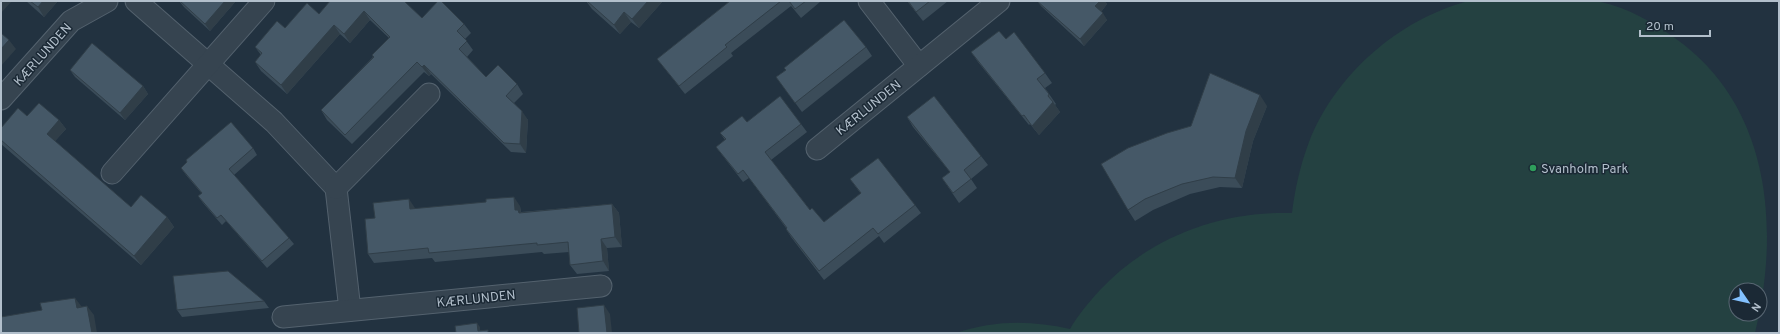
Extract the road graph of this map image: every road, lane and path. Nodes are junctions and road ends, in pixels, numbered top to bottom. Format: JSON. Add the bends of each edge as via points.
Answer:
{"nodes":[{"id":1,"x":108,"y":1,"type":"edge"},
{"id":2,"x":136,"y":1,"type":"edge"},
{"id":3,"x":264,"y":1,"type":"edge"},
{"id":4,"x":869,"y":1,"type":"edge"},
{"id":5,"x":999,"y":1,"type":"edge"},
{"id":6,"x":207,"y":64,"type":"junction"},
{"id":7,"x":919,"y":66,"type":"junction"},
{"id":8,"x":429,"y":94,"type":"dead end"},
{"id":9,"x":1,"y":99,"type":"edge"},
{"id":10,"x":817,"y":149,"type":"dead end"},
{"id":11,"x":112,"y":173,"type":"dead end"},
{"id":12,"x":336,"y":188,"type":"junction"},
{"id":13,"x":601,"y":286,"type":"dead end"},
{"id":14,"x":350,"y":310,"type":"junction"},
{"id":15,"x":284,"y":317,"type":"dead end"}],
"edges":[{"from":1,"to":9,"type":"street","name":"KÆRLUNDEN","via":[[71,21]]},
{"from":2,"to":6,"type":"street"},
{"from":3,"to":6,"type":"street"},
{"from":4,"to":7,"type":"street"},
{"from":5,"to":7,"type":"street","name":"KÆRLUNDEN"},
{"from":6,"to":11,"type":"street"},
{"from":6,"to":12,"type":"street","via":[[274,122]]},
{"from":7,"to":10,"type":"street","name":"KÆRLUNDEN"},
{"from":8,"to":12,"type":"street"},
{"from":12,"to":14,"type":"street"},
{"from":13,"to":14,"type":"street","name":"KÆRLUNDEN"},
{"from":14,"to":15,"type":"street","name":"KÆRLUNDEN"}]}
